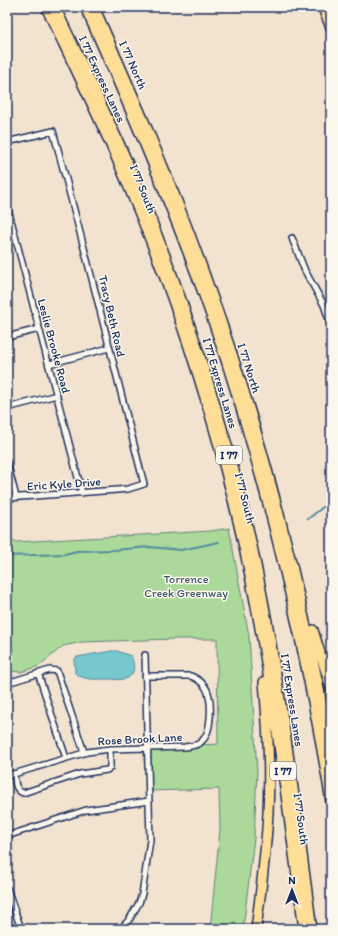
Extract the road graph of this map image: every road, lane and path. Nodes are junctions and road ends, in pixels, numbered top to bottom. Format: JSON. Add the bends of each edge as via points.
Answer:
{"nodes":[{"id":1,"x":46,"y":7,"type":"edge"},
{"id":2,"x":55,"y":7,"type":"edge"},
{"id":3,"x":85,"y":7,"type":"edge"},
{"id":4,"x":94,"y":7,"type":"edge"},
{"id":5,"x":322,"y":7,"type":"edge"},
{"id":6,"x":331,"y":29,"type":"edge"},
{"id":7,"x":7,"y":142,"type":"edge"},
{"id":8,"x":7,"y":207,"type":"edge"},
{"id":9,"x":292,"y":238,"type":"dead end"},
{"id":10,"x":331,"y":326,"type":"edge"},
{"id":11,"x":39,"y":329,"type":"junction"},
{"id":12,"x":7,"y":337,"type":"edge"},
{"id":13,"x":109,"y":348,"type":"junction"},
{"id":14,"x":49,"y":364,"type":"junction"},
{"id":15,"x":57,"y":395,"type":"junction"},
{"id":16,"x":7,"y":408,"type":"edge"},
{"id":17,"x":7,"y":462,"type":"edge"},
{"id":18,"x":122,"y":490,"type":"joint"},
{"id":19,"x":82,"y":493,"type":"junction"},
{"id":20,"x":16,"y":497,"type":"junction"},
{"id":21,"x":7,"y":498,"type":"edge"},
{"id":22,"x":295,"y":578,"type":"junction"},
{"id":23,"x":258,"y":613,"type":"junction"},
{"id":24,"x":145,"y":655,"type":"dead end"},
{"id":25,"x":38,"y":673,"type":"junction"},
{"id":26,"x":145,"y":676,"type":"junction"},
{"id":27,"x":7,"y":683,"type":"edge"},
{"id":28,"x":331,"y":688,"type":"edge"},
{"id":29,"x":147,"y":748,"type":"junction"},
{"id":30,"x":110,"y":749,"type":"junction"},
{"id":31,"x":84,"y":752,"type":"junction"},
{"id":32,"x":331,"y":752,"type":"edge"},
{"id":33,"x":66,"y":758,"type":"junction"},
{"id":34,"x":14,"y":774,"type":"junction"},
{"id":35,"x":7,"y":775,"type":"edge"},
{"id":36,"x":148,"y":801,"type":"junction"},
{"id":37,"x":331,"y":802,"type":"edge"},
{"id":38,"x":7,"y":836,"type":"edge"},
{"id":39,"x":7,"y":888,"type":"edge"},
{"id":40,"x":21,"y":929,"type":"edge"},
{"id":41,"x":120,"y":929,"type":"edge"},
{"id":42,"x":256,"y":929,"type":"edge"},
{"id":43,"x":304,"y":929,"type":"edge"},
{"id":44,"x":312,"y":929,"type":"edge"}],
"edges":[{"from":1,"to":23,"type":"highway","name":"I 77 South","number":"I 77","via":[[126,180],[175,307],[223,462]]},
{"from":2,"to":44,"type":"highway","name":"I 77 Express Lanes","number":"I 77","via":[[147,209],[189,323],[224,434],[249,533],[265,612],[282,709]]},
{"from":3,"to":37,"type":"highway","name":"I 77 Express Lanes","number":"I 77","via":[[170,204],[240,404],[294,609],[316,713]]},
{"from":4,"to":22,"type":"highway","name":"I 77 North","via":[[172,187],[217,308],[261,446]]},
{"from":5,"to":6,"type":"main road"},
{"from":7,"to":13,"type":"street","name":"Tracy Beth Road","via":[[54,131]]},
{"from":8,"to":11,"type":"street","name":"Leslie Brooke Road"},
{"from":9,"to":10,"type":"street","via":[[305,271],[324,305]]},
{"from":11,"to":12,"type":"street"},
{"from":11,"to":14,"type":"street","name":"Leslie Brooke Road"},
{"from":13,"to":14,"type":"street"},
{"from":13,"to":18,"type":"street","name":"Tracy Beth Road","via":[[144,484]]},
{"from":14,"to":15,"type":"street","name":"Leslie Brooke Road"},
{"from":15,"to":16,"type":"street"},
{"from":15,"to":19,"type":"street","name":"Leslie Brooke Road"},
{"from":17,"to":20,"type":"street"},
{"from":18,"to":19,"type":"street","name":"Eric Kyle Drive"},
{"from":19,"to":20,"type":"street","name":"Eric Kyle Drive"},
{"from":20,"to":21,"type":"street","name":"Eric Kyle Drive"},
{"from":22,"to":28,"type":"highway"},
{"from":22,"to":32,"type":"highway","name":"I 77 North"},
{"from":23,"to":42,"type":"highway","via":[[268,726],[269,782],[266,845]]},
{"from":23,"to":43,"type":"highway","name":"I 77 South","number":"I 77"},
{"from":24,"to":26,"type":"street"},
{"from":25,"to":27,"type":"street"},
{"from":25,"to":31,"type":"street","via":[[57,671]]},
{"from":25,"to":33,"type":"street"},
{"from":26,"to":29,"type":"street"},
{"from":26,"to":29,"type":"street","name":"Rose Brook Lane","via":[[191,676],[197,679],[206,689],[210,714],[207,736],[196,746]]},
{"from":29,"to":30,"type":"street","name":"Rose Brook Lane"},
{"from":29,"to":36,"type":"street"},
{"from":30,"to":31,"type":"street","name":"Rose Brook Lane"},
{"from":30,"to":34,"type":"street","via":[[111,764],[107,770],[80,774],[23,793],[15,785]]},
{"from":31,"to":33,"type":"street","name":"Rose Brook Lane"},
{"from":33,"to":34,"type":"street","name":"Rose Brook Lane"},
{"from":34,"to":35,"type":"street","name":"Rose Brook Lane"},
{"from":36,"to":38,"type":"street","via":[[86,810]]},
{"from":36,"to":41,"type":"street","via":[[150,840],[142,894],[134,913]]},
{"from":39,"to":40,"type":"street"}]}
